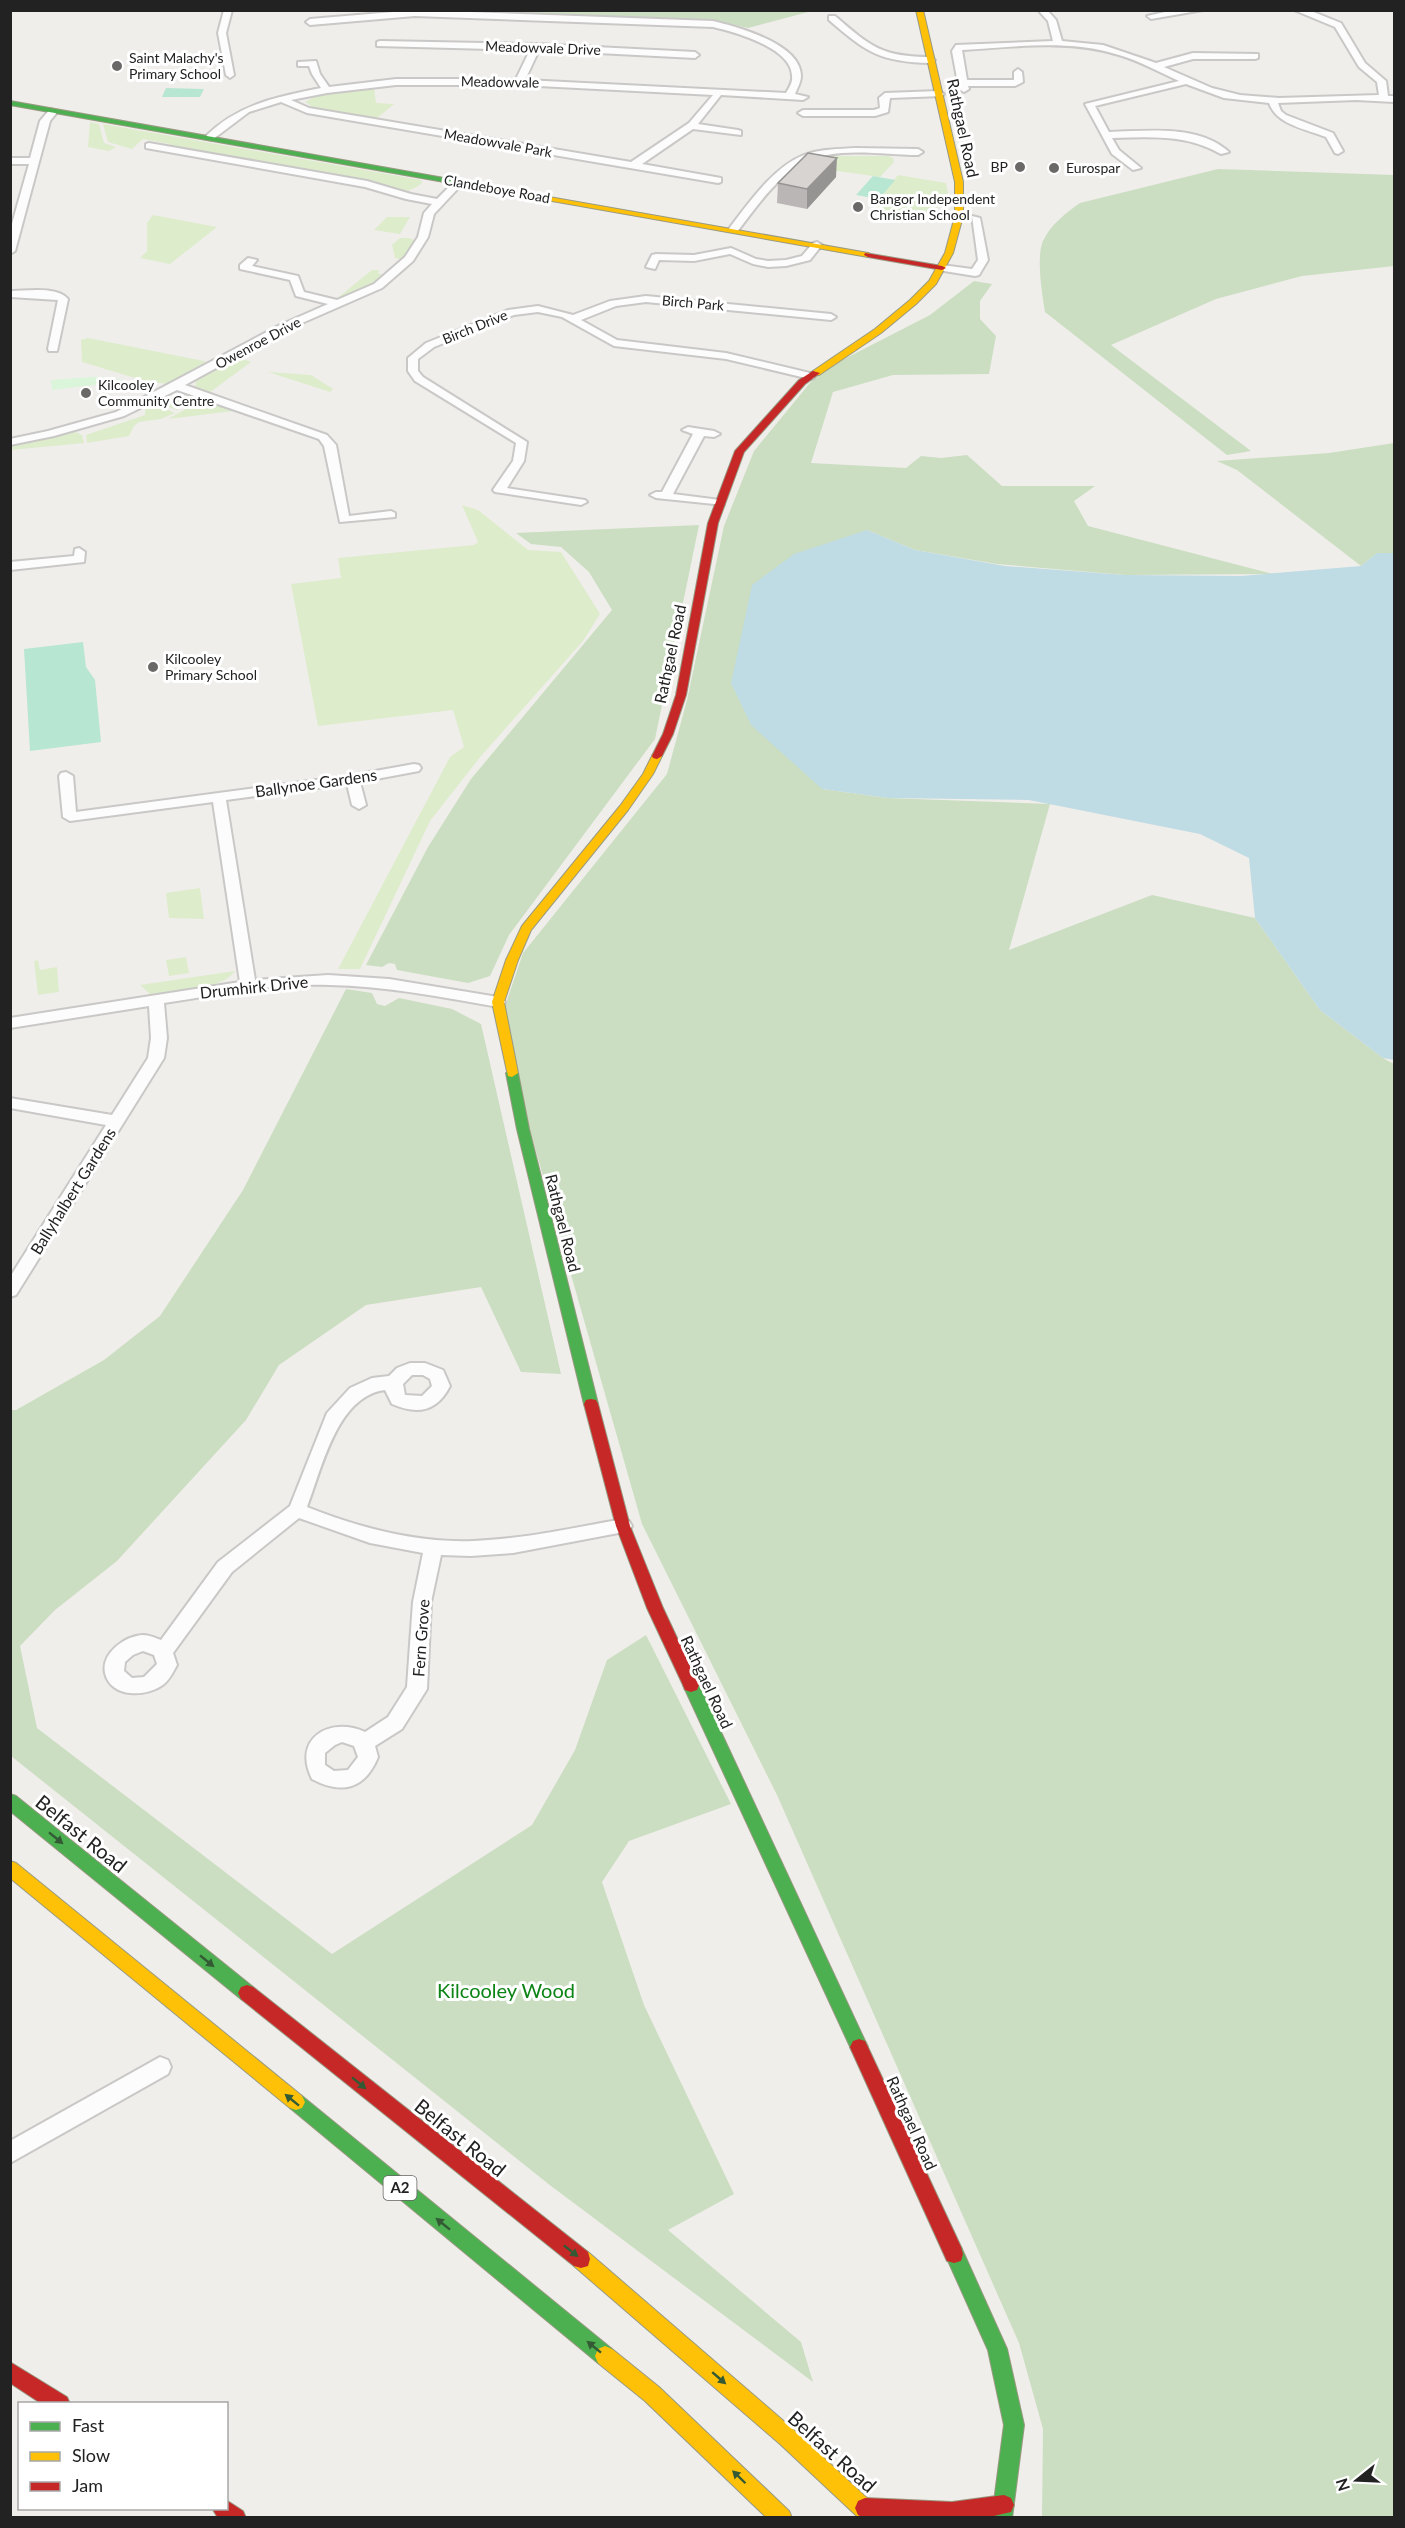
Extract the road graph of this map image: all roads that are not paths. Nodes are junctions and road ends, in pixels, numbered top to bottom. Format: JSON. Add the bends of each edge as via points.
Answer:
{"nodes":[{"id":1,"x":228,"y":10,"type":"edge"},
{"id":2,"x":919,"y":10,"type":"edge"},
{"id":3,"x":1042,"y":10,"type":"edge"},
{"id":4,"x":1199,"y":10,"type":"edge"},
{"id":5,"x":1298,"y":10,"type":"edge"},
{"id":6,"x":1310,"y":12,"type":"edge"},
{"id":7,"x":334,"y":15,"type":"edge"},
{"id":8,"x":1151,"y":16,"type":"dead end"},
{"id":9,"x":832,"y":18,"type":"dead end"},
{"id":10,"x":310,"y":22,"type":"dead end"},
{"id":11,"x":237,"y":26,"type":"dead end"},
{"id":12,"x":224,"y":27,"type":"junction"},
{"id":13,"x":1058,"y":43,"type":"junction"},
{"id":14,"x":386,"y":45,"type":"dead end"},
{"id":15,"x":536,"y":47,"type":"junction"},
{"id":16,"x":695,"y":55,"type":"dead end"},
{"id":17,"x":1257,"y":56,"type":"dead end"},
{"id":18,"x":932,"y":60,"type":"junction"},
{"id":19,"x":302,"y":64,"type":"dead end"},
{"id":20,"x":1157,"y":66,"type":"junction"},
{"id":21,"x":230,"y":75,"type":"dead end"},
{"id":22,"x":519,"y":82,"type":"junction"},
{"id":23,"x":1184,"y":82,"type":"junction"},
{"id":24,"x":1030,"y":84,"type":"dead end"},
{"id":25,"x":327,"y":90,"type":"junction"},
{"id":26,"x":719,"y":92,"type":"junction"},
{"id":27,"x":939,"y":94,"type":"junction"},
{"id":28,"x":789,"y":96,"type":"junction"},
{"id":29,"x":803,"y":97,"type":"dead end"},
{"id":30,"x":1383,"y":98,"type":"junction"},
{"id":31,"x":281,"y":99,"type":"junction"},
{"id":32,"x":1395,"y":99,"type":"edge"},
{"id":33,"x":1273,"y":101,"type":"junction"},
{"id":34,"x":10,"y":103,"type":"edge"},
{"id":35,"x":53,"y":111,"type":"junction"},
{"id":36,"x":803,"y":113,"type":"dead end"},
{"id":37,"x":691,"y":126,"type":"junction"},
{"id":38,"x":738,"y":133,"type":"dead end"},
{"id":39,"x":1106,"y":135,"type":"junction"},
{"id":40,"x":209,"y":138,"type":"junction"},
{"id":41,"x":149,"y":146,"type":"dead end"},
{"id":42,"x":1225,"y":147,"type":"dead end"},
{"id":43,"x":1321,"y":147,"type":"dead end"},
{"id":44,"x":918,"y":152,"type":"dead end"},
{"id":45,"x":1145,"y":159,"type":"dead end"},
{"id":46,"x":10,"y":161,"type":"edge"},
{"id":47,"x":35,"y":161,"type":"junction"},
{"id":48,"x":632,"y":166,"type":"junction"},
{"id":49,"x":718,"y":180,"type":"dead end"},
{"id":50,"x":459,"y":182,"type":"junction"},
{"id":51,"x":438,"y":202,"type":"junction"},
{"id":52,"x":10,"y":203,"type":"edge"},
{"id":53,"x":23,"y":203,"type":"junction"},
{"id":54,"x":975,"y":218,"type":"dead end"},
{"id":55,"x":733,"y":230,"type":"junction"},
{"id":56,"x":817,"y":245,"type":"junction"},
{"id":57,"x":11,"y":246,"type":"edge"},
{"id":58,"x":252,"y":260,"type":"dead end"},
{"id":59,"x":651,"y":267,"type":"dead end"},
{"id":60,"x":942,"y":268,"type":"junction"},
{"id":61,"x":10,"y":294,"type":"edge"},
{"id":62,"x":339,"y":304,"type":"junction"},
{"id":63,"x":831,"y":317,"type":"dead end"},
{"id":64,"x":573,"y":319,"type":"junction"},
{"id":65,"x":53,"y":349,"type":"dead end"},
{"id":66,"x":810,"y":375,"type":"junction"},
{"id":67,"x":177,"y":386,"type":"junction"},
{"id":68,"x":687,"y":430,"type":"dead end"},
{"id":69,"x":700,"y":432,"type":"junction"},
{"id":70,"x":714,"y":434,"type":"dead end"},
{"id":71,"x":10,"y":442,"type":"edge"},
{"id":72,"x":581,"y":502,"type":"dead end"},
{"id":73,"x":720,"y":503,"type":"junction"},
{"id":74,"x":392,"y":515,"type":"dead end"},
{"id":75,"x":79,"y":552,"type":"dead end"},
{"id":76,"x":10,"y":566,"type":"edge"},
{"id":77,"x":414,"y":768,"type":"dead end"},
{"id":78,"x":66,"y":776,"type":"dead end"},
{"id":79,"x":353,"y":779,"type":"junction"},
{"id":80,"x":219,"y":797,"type":"junction"},
{"id":81,"x":359,"y":805,"type":"dead end"},
{"id":82,"x":248,"y":985,"type":"junction"},
{"id":83,"x":156,"y":1000,"type":"junction"},
{"id":84,"x":498,"y":1002,"type":"junction"},
{"id":85,"x":10,"y":1023,"type":"edge"},
{"id":86,"x":10,"y":1103,"type":"edge"},
{"id":87,"x":116,"y":1121,"type":"junction"},
{"id":88,"x":10,"y":1291,"type":"edge"},
{"id":89,"x":394,"y":1382,"type":"dead end"},
{"id":90,"x":297,"y":1510,"type":"junction"},
{"id":91,"x":623,"y":1526,"type":"junction"},
{"id":92,"x":433,"y":1547,"type":"junction"},
{"id":93,"x":164,"y":1651,"type":"dead end"},
{"id":94,"x":364,"y":1743,"type":"dead end"},
{"id":95,"x":10,"y":1801,"type":"edge"},
{"id":96,"x":10,"y":1868,"type":"edge"},
{"id":97,"x":160,"y":2067,"type":"dead end"},
{"id":98,"x":10,"y":2153,"type":"edge"},
{"id":99,"x":10,"y":2371,"type":"edge"},
{"id":100,"x":58,"y":2402,"type":"edge"},
{"id":101,"x":1003,"y":2511,"type":"edge"},
{"id":102,"x":870,"y":2513,"type":"edge"},
{"id":103,"x":782,"y":2517,"type":"edge"}],
"edges":[{"from":1,"to":12,"type":"street"},
{"from":2,"to":18,"type":"main road","name":"Rathgael Road"},
{"from":3,"to":13,"type":"street","via":[[1052,21]]},
{"from":4,"to":8,"type":"street","via":[[1167,18]]},
{"from":5,"to":6,"type":"street"},
{"from":6,"to":30,"type":"street","via":[[1338,26],[1363,67],[1381,79]]},
{"from":7,"to":10,"type":"street","via":[[321,24]]},
{"from":7,"to":28,"type":"street","via":[[443,13],[713,24],[760,38],[786,57],[797,76]]},
{"from":9,"to":18,"type":"street","via":[[882,56]]},
{"from":11,"to":12,"type":"street"},
{"from":12,"to":21,"type":"street"},
{"from":13,"to":20,"type":"street","via":[[1120,52]]},
{"from":13,"to":24,"type":"street","via":[[959,47],[956,51],[963,86],[1019,77]]},
{"from":14,"to":15,"type":"street","name":"Meadowvale Drive"},
{"from":15,"to":16,"type":"street","name":"Meadowvale Drive"},
{"from":15,"to":22,"type":"street"},
{"from":17,"to":20,"type":"street","via":[[1193,56]]},
{"from":18,"to":27,"type":"main road","name":"Rathgael Road"},
{"from":19,"to":25,"type":"street","via":[[313,63]]},
{"from":20,"to":23,"type":"street"},
{"from":22,"to":25,"type":"street","name":"Meadowvale","via":[[396,82]]},
{"from":22,"to":26,"type":"street","name":"Meadowvale"},
{"from":23,"to":33,"type":"street","via":[[1216,94]]},
{"from":23,"to":39,"type":"street","via":[[1090,104]]},
{"from":25,"to":31,"type":"street","name":"Meadowvale"},
{"from":26,"to":28,"type":"street","name":"Meadowvale"},
{"from":26,"to":37,"type":"street"},
{"from":27,"to":36,"type":"street","via":[[888,95],[884,98],[885,110],[875,113]]},
{"from":27,"to":60,"type":"main road","name":"Rathgael Road","via":[[956,162],[959,210]]},
{"from":28,"to":29,"type":"street","name":"Meadowvale"},
{"from":30,"to":32,"type":"street"},
{"from":30,"to":33,"type":"street"},
{"from":31,"to":40,"type":"street","name":"Meadowvale","via":[[246,110]]},
{"from":31,"to":48,"type":"street","name":"Meadowvale Park","via":[[307,110]]},
{"from":33,"to":43,"type":"street","via":[[1283,117],[1330,135],[1337,149]]},
{"from":34,"to":35,"type":"main road","name":"Clandeboye Road"},
{"from":35,"to":40,"type":"main road","name":"Clandeboye Road"},
{"from":35,"to":47,"type":"street","via":[[45,121]]},
{"from":37,"to":38,"type":"street"},
{"from":37,"to":48,"type":"street"},
{"from":39,"to":42,"type":"street","via":[[1174,134]]},
{"from":39,"to":45,"type":"street","via":[[1116,152],[1132,165]]},
{"from":40,"to":50,"type":"main road","name":"Clandeboye Road"},
{"from":41,"to":51,"type":"street","via":[[368,184]]},
{"from":44,"to":55,"type":"street","via":[[902,156],[838,152],[804,159],[791,167]]},
{"from":46,"to":47,"type":"street"},
{"from":47,"to":53,"type":"street"},
{"from":48,"to":49,"type":"street","name":"Meadowvale Park"},
{"from":50,"to":51,"type":"street","name":"Owenroe Drive"},
{"from":50,"to":55,"type":"main road","name":"Clandeboye Road"},
{"from":51,"to":62,"type":"street","name":"Owenroe Drive","via":[[429,213],[419,247],[409,259],[378,286]]},
{"from":52,"to":53,"type":"street"},
{"from":53,"to":57,"type":"street"},
{"from":54,"to":60,"type":"street","via":[[983,260],[975,273]]},
{"from":55,"to":56,"type":"main road","name":"Clandeboye Road"},
{"from":56,"to":59,"type":"street","via":[[811,260],[768,264],[731,251],[694,258],[656,257]]},
{"from":56,"to":60,"type":"main road","name":"Clandeboye Road"},
{"from":58,"to":62,"type":"street","via":[[244,267],[294,278],[300,294]]},
{"from":60,"to":66,"type":"main road","name":"Rathgael Road","via":[[913,302],[878,331]]},
{"from":61,"to":65,"type":"street","via":[[45,293],[63,299]]},
{"from":62,"to":67,"type":"street","name":"Owenroe Drive","via":[[282,328]]},
{"from":63,"to":64,"type":"street","name":"Birch Park","via":[[817,312],[646,299],[614,303]]},
{"from":64,"to":66,"type":"street","name":"Birch Drive","via":[[614,343],[726,356]]},
{"from":64,"to":72,"type":"street","name":"Birch Drive","via":[[547,310],[512,312],[423,349],[414,358],[413,371],[419,379],[521,442],[518,463],[499,490]]},
{"from":66,"to":73,"type":"main road","name":"Rathgael Road","via":[[740,451]]},
{"from":67,"to":71,"type":"street","name":"Owenroe Drive","via":[[106,418]]},
{"from":67,"to":74,"type":"street","via":[[323,437],[330,445],[344,520]]},
{"from":68,"to":69,"type":"street"},
{"from":69,"to":70,"type":"street"},
{"from":69,"to":73,"type":"street","via":[[661,496]]},
{"from":73,"to":84,"type":"main road","name":"Rathgael Road","via":[[705,559],[681,695],[668,734],[648,774],[624,808],[526,929]]},
{"from":75,"to":76,"type":"street","via":[[80,559]]},
{"from":77,"to":79,"type":"street","name":"Ballynoe Gardens"},
{"from":78,"to":80,"type":"street","name":"Ballynoe Gardens","via":[[70,817]]},
{"from":79,"to":80,"type":"street","name":"Ballynoe Gardens"},
{"from":79,"to":81,"type":"street"},
{"from":80,"to":82,"type":"street"},
{"from":82,"to":83,"type":"street","name":"Drumhirk Drive"},
{"from":82,"to":84,"type":"street","name":"Drumhirk Drive","via":[[344,980]]},
{"from":83,"to":85,"type":"street","name":"Drumhirk Drive"},
{"from":83,"to":87,"type":"street","name":"Ballyhalbert Gardens","via":[[156,1058]]},
{"from":84,"to":91,"type":"main road","name":"Rathgael Road","via":[[523,1129]]},
{"from":86,"to":87,"type":"street","name":"Ballyhalbert Gardens"},
{"from":87,"to":88,"type":"street","name":"Ballyhalbert Gardens"},
{"from":89,"to":90,"type":"street","via":[[372,1385],[356,1394],[333,1418]]},
{"from":90,"to":92,"type":"street","via":[[340,1528]]},
{"from":90,"to":93,"type":"street","via":[[225,1567]]},
{"from":91,"to":92,"type":"street","via":[[497,1547]]},
{"from":91,"to":101,"type":"main road","name":"Rathgael Road","via":[[655,1608],[997,2349],[1014,2425]]},
{"from":92,"to":94,"type":"street","name":"Fern Grove","via":[[422,1602],[417,1689],[395,1724]]},
{"from":95,"to":102,"type":"main road","name":"Belfast Road","one_way":true,"via":[[581,2259]]},
{"from":103,"to":96,"type":"main road","number":"A2","one_way":true,"via":[[652,2394]]},
{"from":97,"to":98,"type":"street"},
{"from":99,"to":100,"type":"main road"},
{"from":101,"to":102,"type":"main road"}]}
